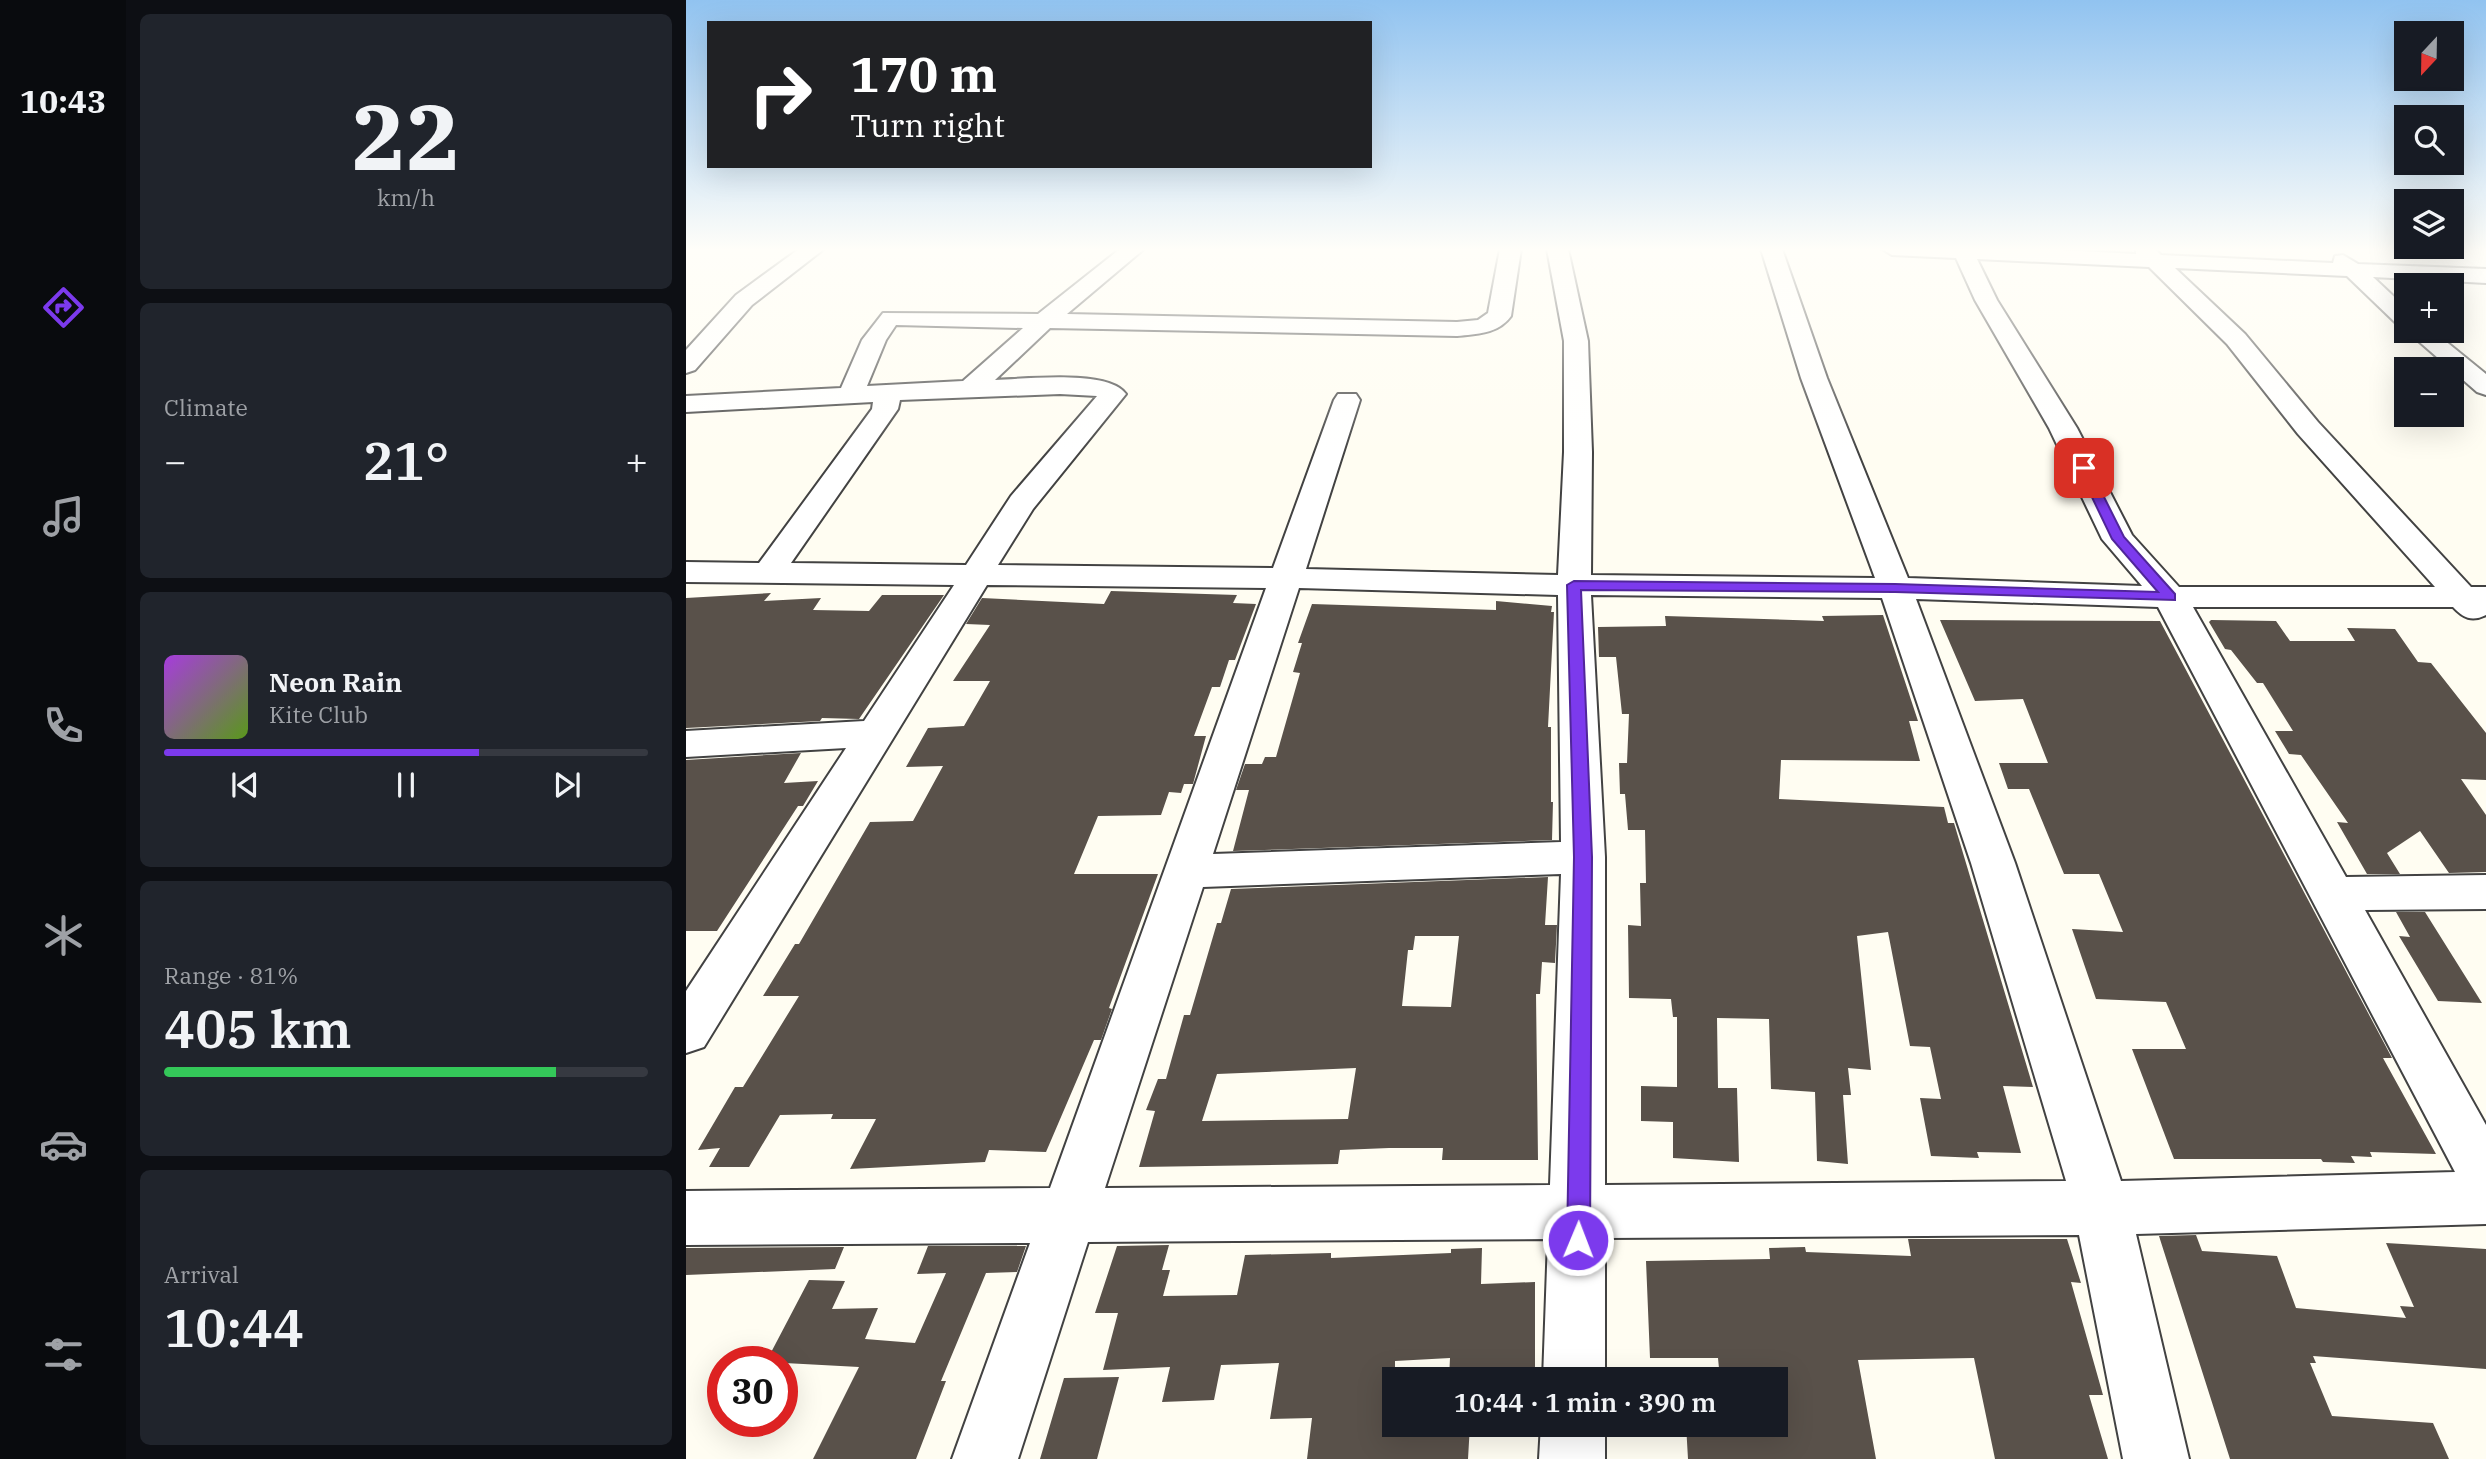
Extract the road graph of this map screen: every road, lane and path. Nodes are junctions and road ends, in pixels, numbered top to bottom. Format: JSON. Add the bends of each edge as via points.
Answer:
{"nodes":[{"id":1,"x":729,"y":317,"type":"edge"},
{"id":2,"x":900,"y":317,"type":"edge"},
{"id":3,"x":903,"y":317,"type":"edge"},
{"id":4,"x":1049,"y":317,"type":"edge"},
{"id":5,"x":1497,"y":317,"type":"edge"},
{"id":6,"x":1571,"y":317,"type":"edge"},
{"id":7,"x":1793,"y":317,"type":"edge"},
{"id":8,"x":1996,"y":317,"type":"edge"},
{"id":9,"x":2213,"y":317,"type":"edge"},
{"id":10,"x":1044,"y":321,"type":"junction"},
{"id":11,"x":2433,"y":343,"type":"edge"},
{"id":12,"x":686,"y":365,"type":"edge"},
{"id":13,"x":2486,"y":387,"type":"edge"},
{"id":14,"x":971,"y":388,"type":"junction"},
{"id":15,"x":888,"y":393,"type":"junction"},
{"id":16,"x":851,"y":394,"type":"junction"},
{"id":17,"x":1347,"y":400,"type":"dead end"},
{"id":18,"x":686,"y":404,"type":"edge"},
{"id":19,"x":686,"y":572,"type":"edge"},
{"id":20,"x":769,"y":572,"type":"junction"},
{"id":21,"x":978,"y":573,"type":"junction"},
{"id":22,"x":1287,"y":578,"type":"junction"},
{"id":23,"x":1574,"y":585,"type":"junction"},
{"id":24,"x":1895,"y":588,"type":"junction"},
{"id":25,"x":2474,"y":596,"type":"edge"},
{"id":26,"x":2170,"y":597,"type":"junction"},
{"id":27,"x":2486,"y":623,"type":"edge"},
{"id":28,"x":877,"y":733,"type":"junction"},
{"id":29,"x":686,"y":744,"type":"edge"},
{"id":30,"x":1583,"y":857,"type":"junction"},
{"id":31,"x":1185,"y":871,"type":"junction"},
{"id":32,"x":2486,"y":892,"type":"edge"},
{"id":33,"x":2330,"y":894,"type":"junction"},
{"id":34,"x":686,"y":1032,"type":"edge"},
{"id":35,"x":2486,"y":1177,"type":"edge"},
{"id":36,"x":2486,"y":1198,"type":"edge"},
{"id":37,"x":2102,"y":1209,"type":"junction"},
{"id":38,"x":1579,"y":1212,"type":"junction"},
{"id":39,"x":1070,"y":1213,"type":"junction"},
{"id":40,"x":686,"y":1218,"type":"edge"},
{"id":41,"x":1574,"y":1367,"type":"edge"},
{"id":42,"x":1573,"y":1437,"type":"edge"},
{"id":43,"x":985,"y":1459,"type":"edge"},
{"id":44,"x":1572,"y":1459,"type":"edge"},
{"id":45,"x":2155,"y":1459,"type":"edge"}],
"edges":[{"from":1,"to":12,"type":"street"},
{"from":2,"to":16,"type":"street","via":[[883,321],[877,330]]},
{"from":3,"to":10,"type":"street"},
{"from":4,"to":10,"type":"street"},
{"from":5,"to":10,"type":"street","via":[[1484,326],[1457,329]]},
{"from":6,"to":23,"type":"street","via":[[1576,341],[1578,452]]},
{"from":7,"to":24,"type":"street"},
{"from":8,"to":26,"type":"street","via":[[2063,428],[2118,539]]},
{"from":9,"to":25,"type":"street","via":[[2308,428]]},
{"from":10,"to":14,"type":"street"},
{"from":11,"to":13,"type":"street"},
{"from":14,"to":15,"type":"street"},
{"from":14,"to":21,"type":"street","via":[[1075,387],[1105,389],[1112,394],[1064,448],[988,550]]},
{"from":15,"to":16,"type":"street"},
{"from":15,"to":20,"type":"street","via":[[885,409]]},
{"from":16,"to":18,"type":"street"},
{"from":17,"to":22,"type":"street"},
{"from":19,"to":20,"type":"street"},
{"from":20,"to":21,"type":"street"},
{"from":21,"to":22,"type":"street"},
{"from":21,"to":28,"type":"street"},
{"from":22,"to":23,"type":"street"},
{"from":22,"to":31,"type":"street"},
{"from":23,"to":24,"type":"street"},
{"from":23,"to":30,"type":"street"},
{"from":24,"to":26,"type":"street"},
{"from":24,"to":37,"type":"street","via":[[1993,863]]},
{"from":25,"to":26,"type":"street"},
{"from":25,"to":27,"type":"street"},
{"from":26,"to":33,"type":"street"},
{"from":28,"to":29,"type":"street"},
{"from":28,"to":34,"type":"street"},
{"from":30,"to":31,"type":"street"},
{"from":30,"to":38,"type":"street"},
{"from":31,"to":39,"type":"street"},
{"from":32,"to":33,"type":"street"},
{"from":33,"to":35,"type":"street"},
{"from":36,"to":37,"type":"street"},
{"from":37,"to":38,"type":"street"},
{"from":37,"to":45,"type":"street"},
{"from":38,"to":39,"type":"street"},
{"from":38,"to":41,"type":"street"},
{"from":39,"to":40,"type":"street"},
{"from":39,"to":43,"type":"street"},
{"from":42,"to":44,"type":"street"}]}
